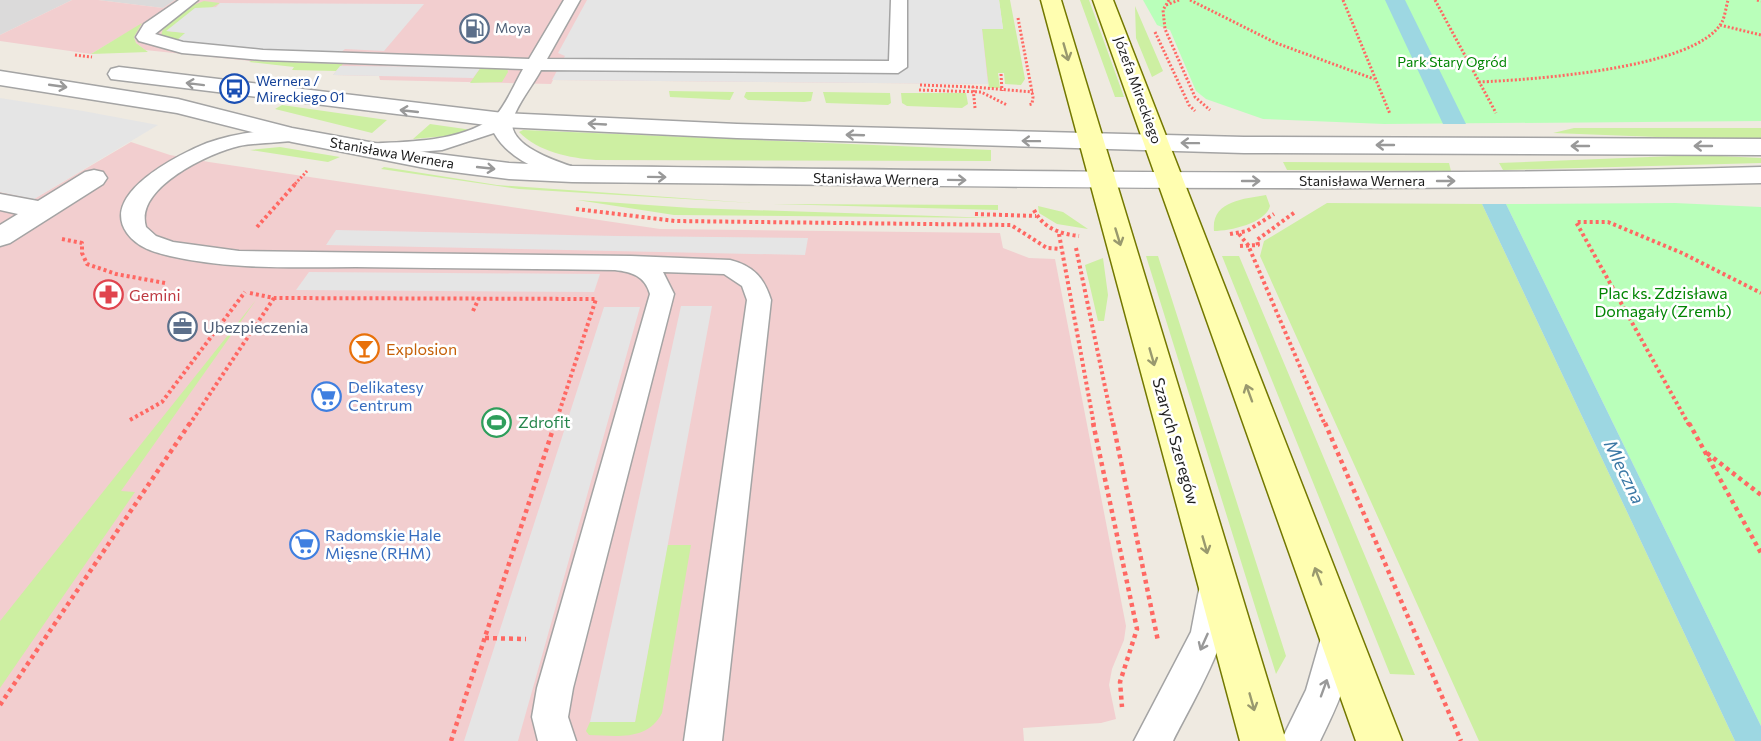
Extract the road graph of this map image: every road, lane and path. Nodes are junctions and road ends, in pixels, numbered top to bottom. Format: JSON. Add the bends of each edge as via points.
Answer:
{"nodes":[{"id":1,"x":190,"y":0,"type":"edge"},
{"id":2,"x":572,"y":0,"type":"edge"},
{"id":3,"x":899,"y":0,"type":"edge"},
{"id":4,"x":1051,"y":0,"type":"edge"},
{"id":5,"x":1103,"y":0,"type":"edge"},
{"id":6,"x":1169,"y":0,"type":"edge"},
{"id":7,"x":1179,"y":0,"type":"edge"},
{"id":8,"x":1190,"y":0,"type":"edge"},
{"id":9,"x":1343,"y":0,"type":"edge"},
{"id":10,"x":1435,"y":0,"type":"edge"},
{"id":11,"x":1728,"y":0,"type":"edge"},
{"id":12,"x":1757,"y":0,"type":"edge"},
{"id":13,"x":1761,"y":1,"type":"edge"},
{"id":14,"x":1166,"y":5,"type":"junction"},
{"id":15,"x":1016,"y":11,"type":"dead end"},
{"id":16,"x":1720,"y":25,"type":"junction"},
{"id":17,"x":1154,"y":30,"type":"dead end"},
{"id":18,"x":1761,"y":34,"type":"edge"},
{"id":19,"x":0,"y":56,"type":"edge"},
{"id":20,"x":23,"y":60,"type":"dead end"},
{"id":21,"x":534,"y":63,"type":"junction"},
{"id":22,"x":103,"y":72,"type":"dead end"},
{"id":23,"x":1001,"y":74,"type":"dead end"},
{"id":24,"x":0,"y":78,"type":"edge"},
{"id":25,"x":1374,"y":79,"type":"junction"},
{"id":26,"x":1479,"y":82,"type":"junction"},
{"id":27,"x":1002,"y":91,"type":"junction"},
{"id":28,"x":1033,"y":92,"type":"junction"},
{"id":29,"x":1189,"y":105,"type":"dead end"},
{"id":30,"x":1022,"y":107,"type":"dead end"},
{"id":31,"x":976,"y":114,"type":"dead end"},
{"id":32,"x":1215,"y":114,"type":"dead end"},
{"id":33,"x":218,"y":115,"type":"junction"},
{"id":34,"x":1497,"y":115,"type":"dead end"},
{"id":35,"x":1392,"y":118,"type":"dead end"},
{"id":36,"x":503,"y":120,"type":"junction"},
{"id":37,"x":292,"y":135,"type":"junction"},
{"id":38,"x":1090,"y":141,"type":"junction"},
{"id":39,"x":1158,"y":142,"type":"junction"},
{"id":40,"x":1761,"y":147,"type":"edge"},
{"id":41,"x":213,"y":148,"type":"junction"},
{"id":42,"x":366,"y":150,"type":"junction"},
{"id":43,"x":307,"y":171,"type":"dead end"},
{"id":44,"x":572,"y":174,"type":"junction"},
{"id":45,"x":1761,"y":175,"type":"edge"},
{"id":46,"x":94,"y":178,"type":"dead end"},
{"id":47,"x":1101,"y":181,"type":"junction"},
{"id":48,"x":1171,"y":181,"type":"junction"},
{"id":49,"x":0,"y":202,"type":"edge"},
{"id":50,"x":1293,"y":205,"type":"dead end"},
{"id":51,"x":41,"y":210,"type":"junction"},
{"id":52,"x":4,"y":234,"type":"edge"},
{"id":53,"x":1059,"y":234,"type":"dead end"},
{"id":54,"x":1239,"y":234,"type":"dead end"},
{"id":55,"x":1248,"y":245,"type":"junction"},
{"id":56,"x":1240,"y":246,"type":"dead end"},
{"id":57,"x":1076,"y":248,"type":"dead end"},
{"id":58,"x":231,"y":256,"type":"junction"},
{"id":59,"x":615,"y":263,"type":"junction"},
{"id":60,"x":174,"y":283,"type":"dead end"},
{"id":61,"x":237,"y":290,"type":"dead end"},
{"id":62,"x":245,"y":292,"type":"junction"},
{"id":63,"x":1761,"y":293,"type":"edge"},
{"id":64,"x":274,"y":298,"type":"junction"},
{"id":65,"x":479,"y":298,"type":"junction"},
{"id":66,"x":473,"y":311,"type":"dead end"},
{"id":67,"x":130,"y":420,"type":"dead end"},
{"id":68,"x":1704,"y":450,"type":"junction"},
{"id":69,"x":1761,"y":495,"type":"edge"},
{"id":70,"x":1761,"y":553,"type":"edge"},
{"id":71,"x":1217,"y":585,"type":"junction"},
{"id":72,"x":1338,"y":630,"type":"junction"},
{"id":73,"x":1158,"y":643,"type":"dead end"},
{"id":74,"x":0,"y":705,"type":"edge"},
{"id":75,"x":1123,"y":709,"type":"dead end"},
{"id":76,"x":451,"y":741,"type":"edge"},
{"id":77,"x":557,"y":741,"type":"edge"},
{"id":78,"x":703,"y":741,"type":"edge"},
{"id":79,"x":1153,"y":741,"type":"edge"},
{"id":80,"x":1263,"y":741,"type":"edge"},
{"id":81,"x":1300,"y":741,"type":"edge"},
{"id":82,"x":1379,"y":741,"type":"edge"},
{"id":83,"x":1461,"y":741,"type":"edge"}],
"edges":[{"from":1,"to":21,"type":"lane","via":[[150,28],[145,37],[149,42],[232,54]]},
{"from":2,"to":21,"type":"lane"},
{"from":3,"to":21,"type":"lane","via":[[898,67]]},
{"from":4,"to":38,"type":"main road","one_way":true},
{"from":5,"to":39,"type":"main road","name":"Józefa Mireckiego"},
{"from":6,"to":14,"type":"path"},
{"from":7,"to":14,"type":"path"},
{"from":8,"to":25,"type":"path","via":[[1275,43]]},
{"from":9,"to":25,"type":"path"},
{"from":10,"to":26,"type":"path"},
{"from":11,"to":16,"type":"path"},
{"from":12,"to":13,"type":"path"},
{"from":14,"to":32,"type":"path","via":[[1163,21],[1181,68],[1195,97]]},
{"from":15,"to":28,"type":"path"},
{"from":16,"to":18,"type":"path"},
{"from":16,"to":26,"type":"path","via":[[1692,46],[1633,65],[1560,77]]},
{"from":17,"to":29,"type":"path"},
{"from":19,"to":20,"type":"street"},
{"from":21,"to":36,"type":"lane"},
{"from":36,"to":22,"type":"street","one_way":true,"via":[[335,103]]},
{"from":23,"to":27,"type":"path"},
{"from":24,"to":33,"type":"street","name":"Stanisława Wernera","one_way":true},
{"from":25,"to":35,"type":"path"},
{"from":26,"to":34,"type":"path"},
{"from":27,"to":28,"type":"path"},
{"from":27,"to":31,"type":"path","via":[[973,87]]},
{"from":28,"to":30,"type":"path","via":[[1032,104]]},
{"from":33,"to":37,"type":"street","name":"Stanisława Wernera"},
{"from":33,"to":41,"type":"lane","via":[[219,135]]},
{"from":38,"to":36,"type":"street","one_way":true},
{"from":36,"to":42,"type":"lane","via":[[483,132],[442,144]]},
{"from":36,"to":44,"type":"lane","via":[[505,135],[517,147]]},
{"from":37,"to":41,"type":"lane","via":[[242,140]]},
{"from":37,"to":42,"type":"street","name":"Stanisława Wernera"},
{"from":38,"to":39,"type":"street"},
{"from":38,"to":47,"type":"main road","name":"Szarych Szeregów"},
{"from":40,"to":39,"type":"street","one_way":true},
{"from":39,"to":48,"type":"main road","name":"Józefa Mireckiego"},
{"from":41,"to":58,"type":"lane","via":[[147,187],[137,203],[132,223],[136,234],[151,243]]},
{"from":42,"to":44,"type":"street","name":"Stanisława Wernera","one_way":true,"via":[[477,167]]},
{"from":43,"to":58,"type":"path"},
{"from":44,"to":47,"type":"street","name":"Stanisława Wernera","one_way":true},
{"from":48,"to":45,"type":"street","name":"Stanisława Wernera","one_way":true,"via":[[1535,181]]},
{"from":46,"to":51,"type":"street"},
{"from":47,"to":48,"type":"street","name":"Stanisława Wernera"},
{"from":47,"to":71,"type":"main road","name":"Szarych Szeregów","one_way":true},
{"from":72,"to":48,"type":"main road","one_way":true},
{"from":49,"to":51,"type":"street"},
{"from":50,"to":55,"type":"path","via":[[1292,216],[1257,240],[1258,245]]},
{"from":51,"to":52,"type":"street"},
{"from":52,"to":60,"type":"path","via":[[82,243],[87,264],[116,274]]},
{"from":53,"to":75,"type":"path","via":[[1094,427],[1137,628],[1135,644],[1119,677]]},
{"from":54,"to":55,"type":"path"},
{"from":55,"to":56,"type":"path"},
{"from":55,"to":83,"type":"path"},
{"from":57,"to":73,"type":"path"},
{"from":58,"to":59,"type":"lane","via":[[279,260]]},
{"from":59,"to":77,"type":"lane","via":[[644,269],[660,285],[662,294],[555,688],[550,717]]},
{"from":59,"to":78,"type":"lane","via":[[730,267],[753,282],[759,300]]},
{"from":61,"to":62,"type":"path"},
{"from":62,"to":64,"type":"path"},
{"from":62,"to":67,"type":"path","via":[[162,402]]},
{"from":63,"to":68,"type":"path","via":[[1682,253],[1608,222],[1576,222]]},
{"from":64,"to":65,"type":"path"},
{"from":64,"to":74,"type":"path"},
{"from":65,"to":66,"type":"path"},
{"from":65,"to":76,"type":"path","via":[[596,299]]},
{"from":68,"to":69,"type":"path"},
{"from":68,"to":70,"type":"path"},
{"from":71,"to":79,"type":"lane","one_way":true,"via":[[1208,634]]},
{"from":71,"to":80,"type":"main road","name":"Szarych Szeregów","one_way":true},
{"from":81,"to":72,"type":"lane","one_way":true,"via":[[1334,660]]},
{"from":72,"to":82,"type":"main road"}]}
